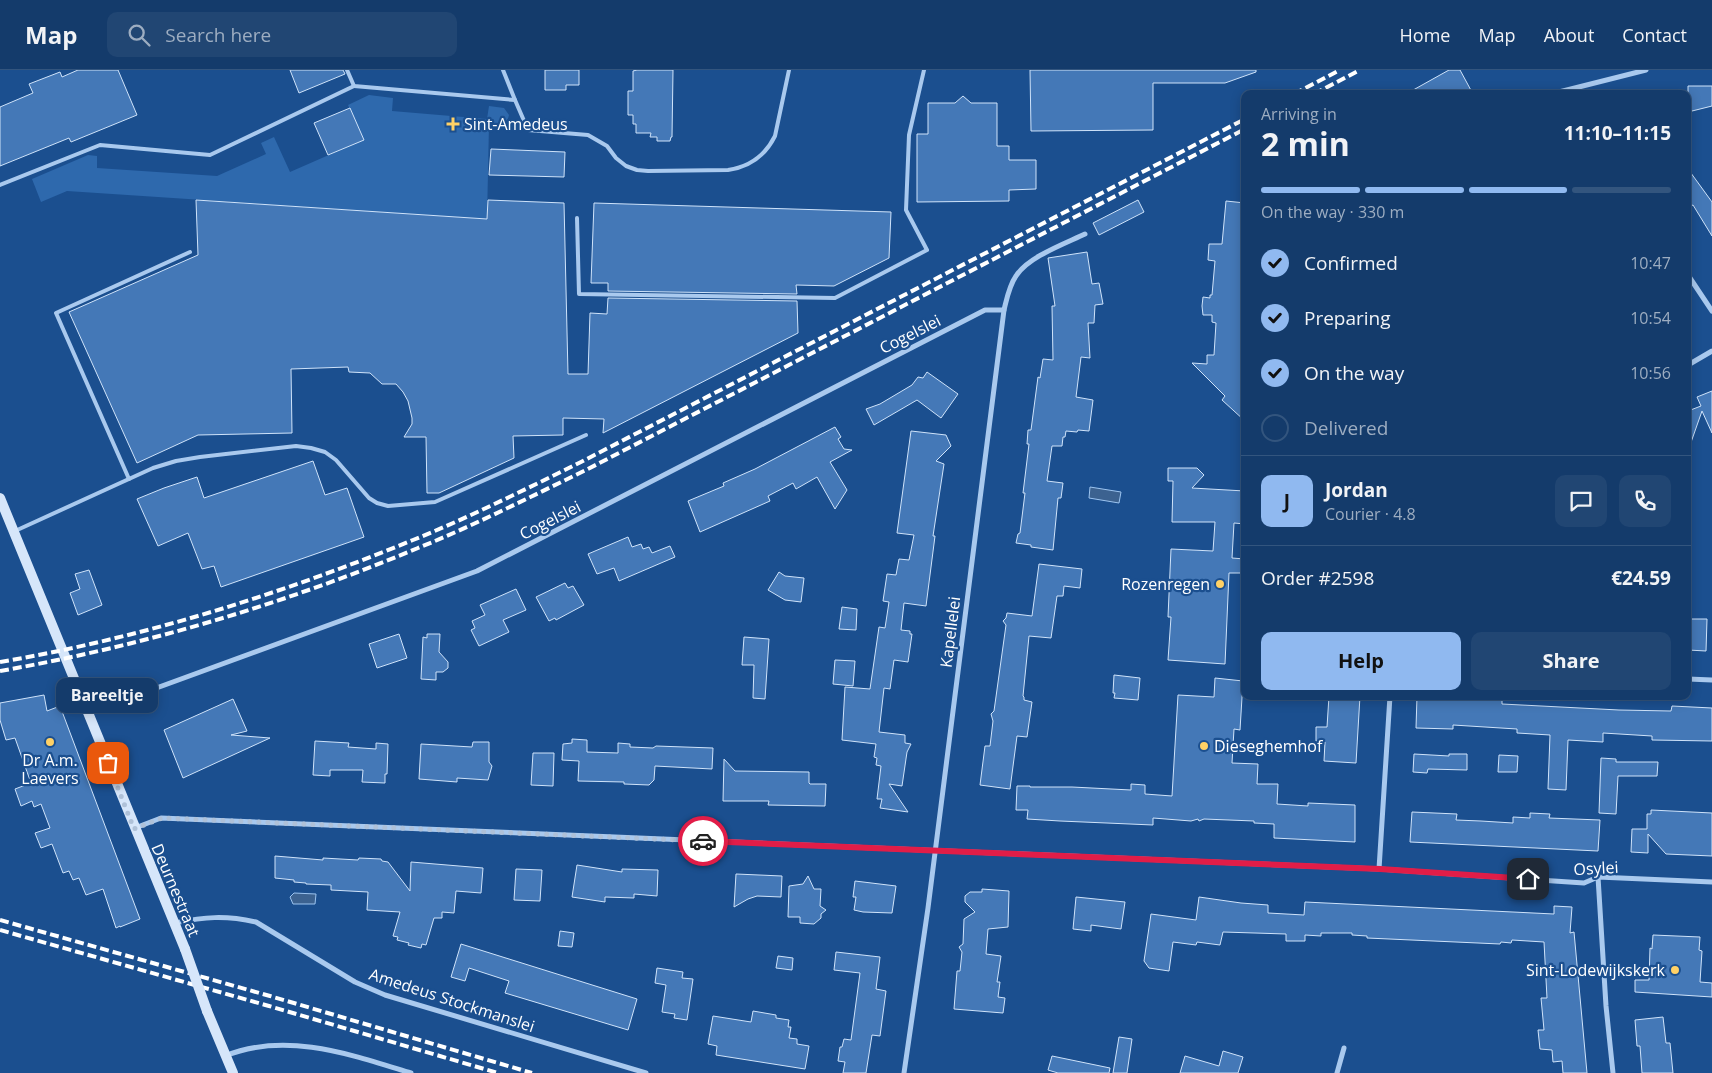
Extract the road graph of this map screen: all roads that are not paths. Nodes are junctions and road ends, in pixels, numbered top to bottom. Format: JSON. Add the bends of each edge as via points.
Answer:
{"nodes":[{"id":1,"x":347,"y":70,"type":"edge"},
{"id":2,"x":503,"y":70,"type":"edge"},
{"id":3,"x":789,"y":70,"type":"edge"},
{"id":4,"x":924,"y":70,"type":"edge"},
{"id":5,"x":1646,"y":70,"type":"edge"},
{"id":6,"x":354,"y":86,"type":"junction"},
{"id":7,"x":1567,"y":90,"type":"edge"},
{"id":8,"x":515,"y":100,"type":"junction"},
{"id":9,"x":0,"y":185,"type":"edge"},
{"id":10,"x":577,"y":218,"type":"dead end"},
{"id":11,"x":1085,"y":234,"type":"dead end"},
{"id":12,"x":190,"y":252,"type":"dead end"},
{"id":13,"x":1691,"y":279,"type":"edge"},
{"id":14,"x":1710,"y":303,"type":"edge"},
{"id":15,"x":1004,"y":310,"type":"junction"},
{"id":16,"x":1712,"y":311,"type":"edge"},
{"id":17,"x":1712,"y":351,"type":"edge"},
{"id":18,"x":1691,"y":363,"type":"edge"},
{"id":19,"x":586,"y":435,"type":"dead end"},
{"id":20,"x":129,"y":479,"type":"junction"},
{"id":21,"x":0,"y":498,"type":"edge"},
{"id":22,"x":14,"y":531,"type":"junction"},
{"id":23,"x":1691,"y":679,"type":"edge"},
{"id":24,"x":1712,"y":680,"type":"edge"},
{"id":25,"x":1390,"y":700,"type":"edge"},
{"id":26,"x":88,"y":713,"type":"junction"},
{"id":27,"x":134,"y":829,"type":"junction"},
{"id":28,"x":935,"y":851,"type":"junction"},
{"id":29,"x":1380,"y":869,"type":"junction"},
{"id":30,"x":1598,"y":877,"type":"junction"},
{"id":31,"x":1712,"y":882,"type":"edge"},
{"id":32,"x":174,"y":923,"type":"junction"},
{"id":33,"x":1344,"y":1048,"type":"dead end"},
{"id":34,"x":224,"y":1056,"type":"junction"},
{"id":35,"x":233,"y":1073,"type":"edge"},
{"id":36,"x":411,"y":1073,"type":"edge"},
{"id":37,"x":646,"y":1073,"type":"edge"},
{"id":38,"x":904,"y":1073,"type":"edge"},
{"id":39,"x":1337,"y":1073,"type":"edge"},
{"id":40,"x":1613,"y":1073,"type":"edge"}],
"edges":[{"from":1,"to":6,"type":"lane"},
{"from":2,"to":8,"type":"lane"},
{"from":3,"to":8,"type":"lane","via":[[772,144],[750,164],[728,170],[648,171],[632,168],[616,158],[607,146],[588,135],[528,130]]},
{"from":4,"to":10,"type":"lane","via":[[908,135],[906,210],[927,250],[835,298],[579,294]]},
{"from":5,"to":7,"type":"street"},
{"from":6,"to":8,"type":"lane"},
{"from":6,"to":9,"type":"lane","via":[[210,155],[100,145]]},
{"from":11,"to":15,"type":"street","name":"Kapellelei","via":[[1023,267],[1012,284]]},
{"from":12,"to":20,"type":"lane","via":[[56,313]]},
{"from":13,"to":14,"type":"street"},
{"from":14,"to":16,"type":"street"},
{"from":15,"to":26,"type":"street","name":"Cogelslei","via":[[985,310],[477,571]]},
{"from":15,"to":28,"type":"street","name":"Kapellelei"},
{"from":17,"to":18,"type":"street"},
{"from":19,"to":20,"type":"lane","via":[[435,502],[388,506],[377,503],[325,452],[296,446],[176,461]]},
{"from":20,"to":22,"type":"lane"},
{"from":21,"to":22,"type":"street","name":"Deurnestraat"},
{"from":22,"to":26,"type":"street","name":"Deurnestraat"},
{"from":23,"to":24,"type":"street"},
{"from":25,"to":29,"type":"street"},
{"from":26,"to":27,"type":"street","name":"Deurnestraat"},
{"from":27,"to":28,"type":"street","name":"Osylei","via":[[162,818]]},
{"from":27,"to":32,"type":"street","name":"Deurnestraat"},
{"from":28,"to":29,"type":"street","name":"Osylei"},
{"from":28,"to":38,"type":"street","name":"Kapellelei"},
{"from":29,"to":30,"type":"street","name":"Osylei","via":[[1584,883]]},
{"from":30,"to":31,"type":"street","name":"Osylei"},
{"from":30,"to":40,"type":"street"},
{"from":32,"to":34,"type":"street","name":"Deurnestraat","bridge":true},
{"from":32,"to":37,"type":"street","name":"Amedeus Stockmanslei","via":[[216,916],[256,922],[355,982],[385,995]]},
{"from":33,"to":39,"type":"street"},
{"from":34,"to":35,"type":"street","name":"Deurnestraat"},
{"from":34,"to":36,"type":"street","via":[[247,1049],[308,1046]]}]}
